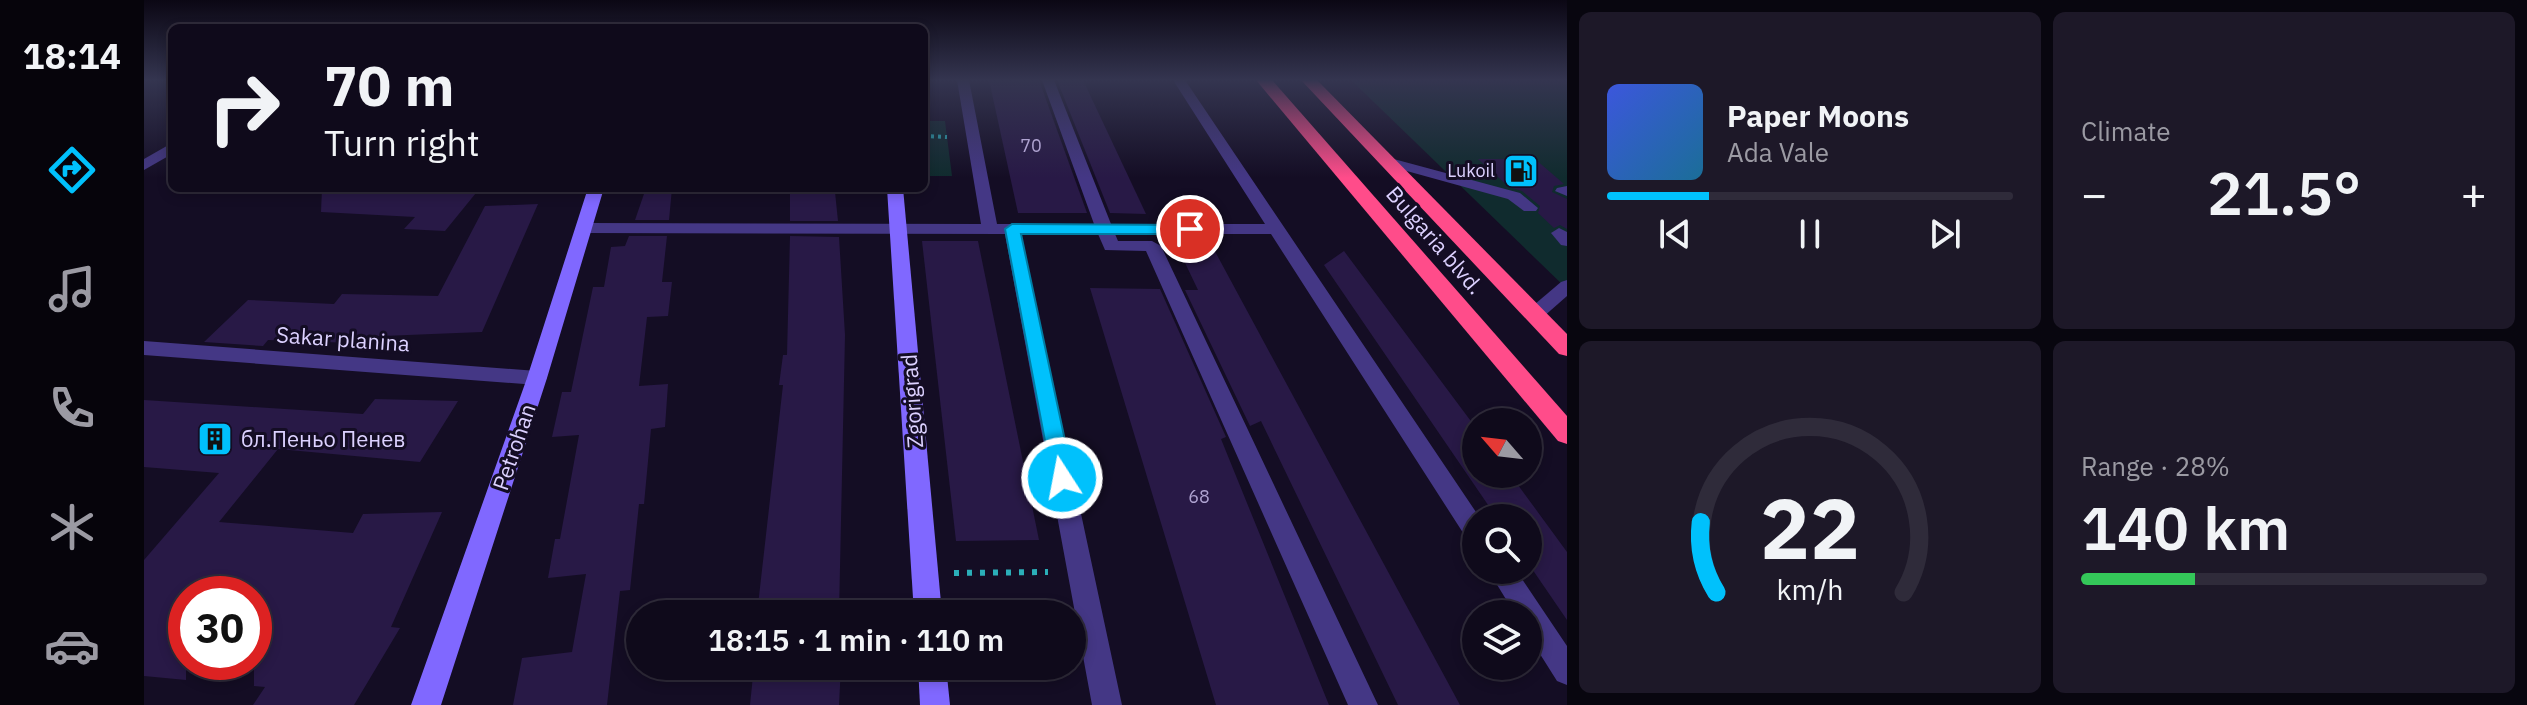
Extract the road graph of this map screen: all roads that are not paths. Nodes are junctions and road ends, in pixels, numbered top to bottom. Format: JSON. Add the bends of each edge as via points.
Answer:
{"nodes":[{"id":1,"x":971,"y":113,"type":"edge"},
{"id":2,"x":1060,"y":113,"type":"edge"},
{"id":3,"x":1201,"y":113,"type":"edge"},
{"id":4,"x":1292,"y":113,"type":"edge"},
{"id":5,"x":1341,"y":113,"type":"edge"},
{"id":6,"x":144,"y":151,"type":"edge"},
{"id":7,"x":168,"y":151,"type":"edge"},
{"id":8,"x":168,"y":152,"type":"edge"},
{"id":9,"x":1390,"y":162,"type":"junction"},
{"id":10,"x":144,"y":166,"type":"edge"},
{"id":11,"x":1495,"y":190,"type":"junction"},
{"id":12,"x":1523,"y":190,"type":"dead end"},
{"id":13,"x":595,"y":192,"type":"edge"},
{"id":14,"x":895,"y":192,"type":"edge"},
{"id":15,"x":1530,"y":208,"type":"dead end"},
{"id":16,"x":586,"y":228,"type":"junction"},
{"id":17,"x":898,"y":229,"type":"junction"},
{"id":18,"x":1001,"y":229,"type":"junction"},
{"id":19,"x":1103,"y":229,"type":"junction"},
{"id":20,"x":1278,"y":229,"type":"junction"},
{"id":21,"x":1567,"y":286,"type":"edge"},
{"id":22,"x":1535,"y":314,"type":"junction"},
{"id":23,"x":144,"y":348,"type":"edge"},
{"id":24,"x":1567,"y":348,"type":"edge"},
{"id":25,"x":537,"y":378,"type":"junction"},
{"id":26,"x":1567,"y":434,"type":"edge"},
{"id":27,"x":1462,"y":511,"type":"edge"},
{"id":28,"x":1510,"y":584,"type":"edge"},
{"id":29,"x":927,"y":600,"type":"edge"},
{"id":30,"x":1567,"y":671,"type":"edge"},
{"id":31,"x":933,"y":680,"type":"edge"},
{"id":32,"x":426,"y":705,"type":"edge"},
{"id":33,"x":935,"y":705,"type":"edge"},
{"id":34,"x":1107,"y":705,"type":"edge"},
{"id":35,"x":1363,"y":705,"type":"edge"}],
"edges":[{"from":1,"to":18,"type":"street"},
{"from":2,"to":19,"type":"street"},
{"from":3,"to":20,"type":"street"},
{"from":4,"to":26,"type":"highway","name":"Bulgaria blvd."},
{"from":5,"to":9,"type":"highway","name":"Bulgaria blvd."},
{"from":6,"to":7,"type":"street"},
{"from":8,"to":10,"type":"street"},
{"from":9,"to":11,"type":"street"},
{"from":9,"to":22,"type":"highway","name":"Bulgaria blvd."},
{"from":11,"to":12,"type":"street"},
{"from":11,"to":15,"type":"street"},
{"from":13,"to":16,"type":"street","name":"Petrohan"},
{"from":14,"to":17,"type":"street","name":"Zgorigrad"},
{"from":16,"to":17,"type":"street"},
{"from":16,"to":25,"type":"street","name":"Petrohan"},
{"from":17,"to":18,"type":"street"},
{"from":17,"to":29,"type":"street","name":"Zgorigrad"},
{"from":18,"to":19,"type":"street"},
{"from":18,"to":34,"type":"street"},
{"from":19,"to":20,"type":"street"},
{"from":19,"to":35,"type":"street","via":[[1111,246],[1152,246]]},
{"from":20,"to":27,"type":"street"},
{"from":21,"to":22,"type":"street"},
{"from":22,"to":24,"type":"highway","name":"Bulgaria blvd."},
{"from":23,"to":25,"type":"street","name":"Sakar planina"},
{"from":25,"to":32,"type":"street","name":"Petrohan"},
{"from":28,"to":30,"type":"street"},
{"from":31,"to":33,"type":"street"}]}
